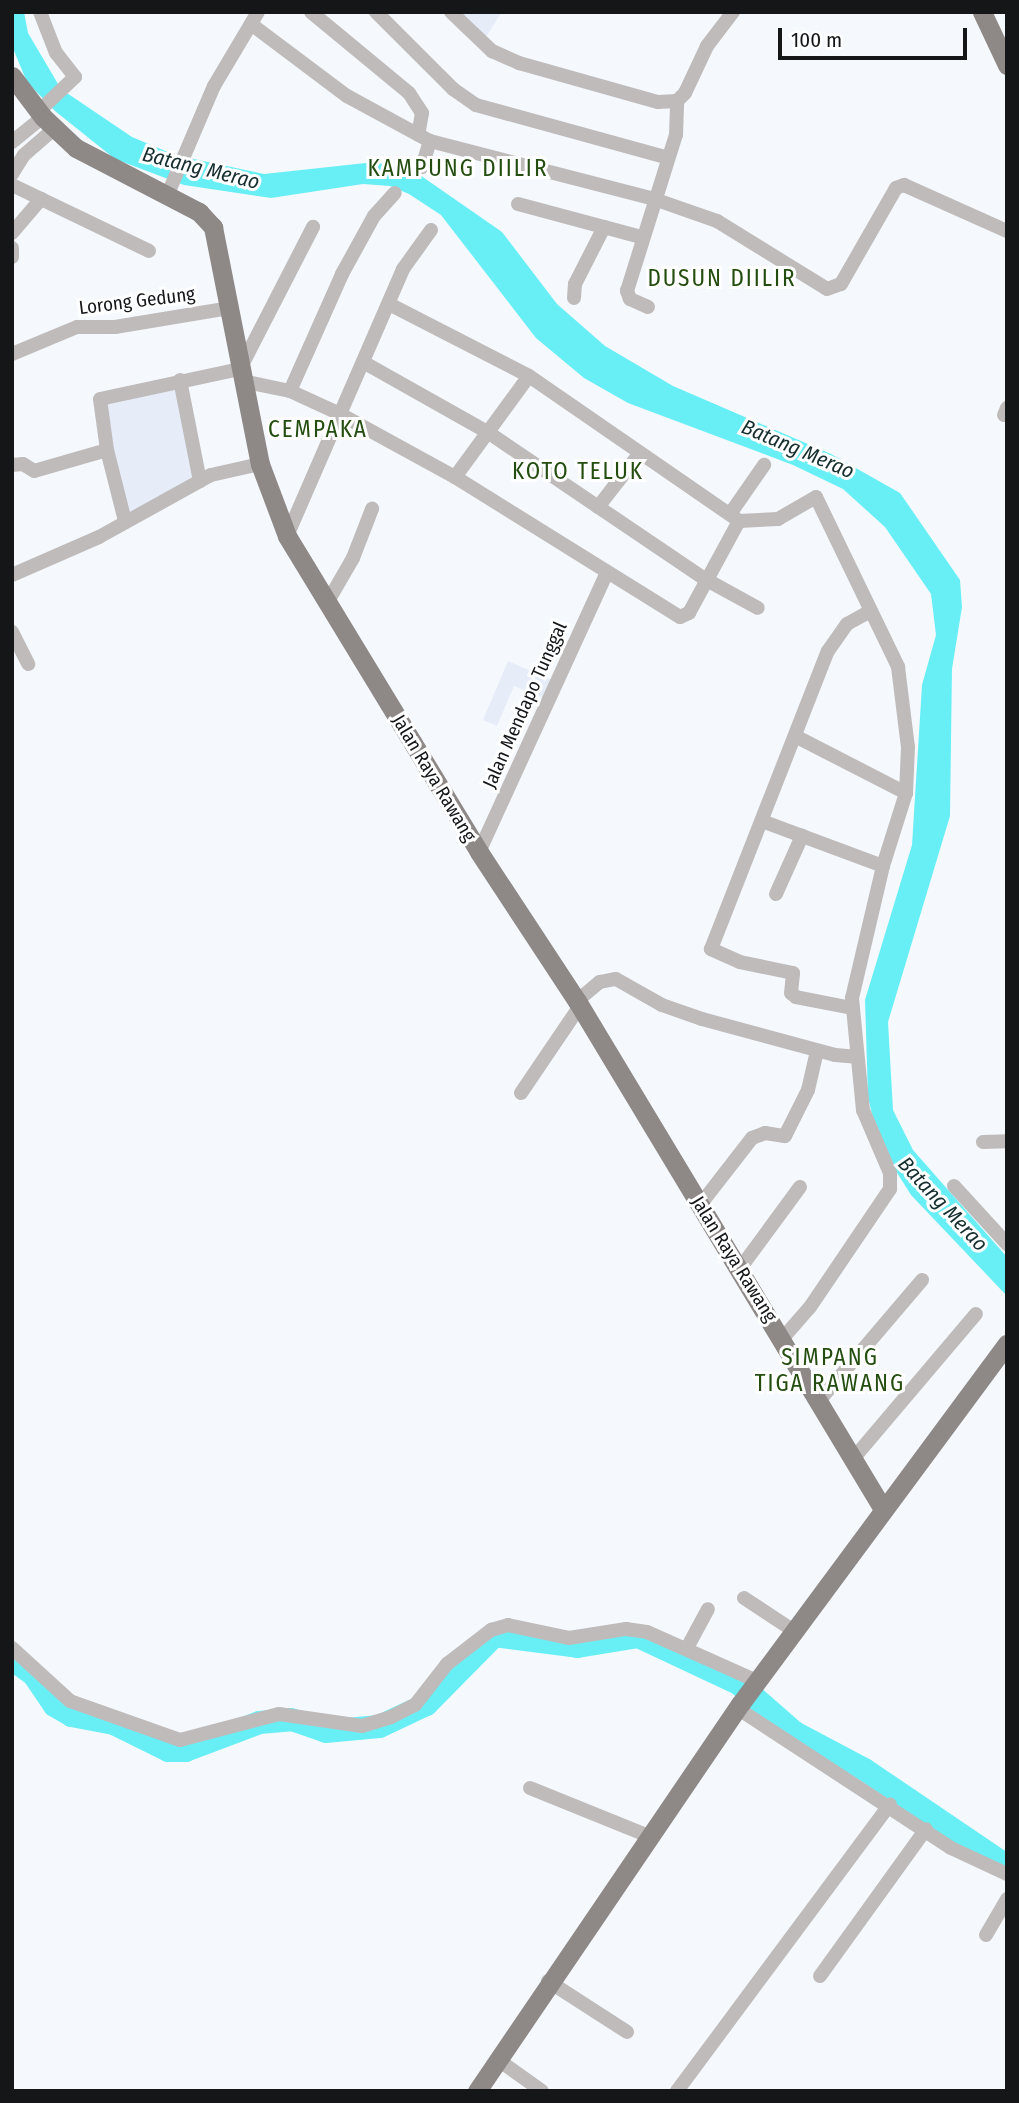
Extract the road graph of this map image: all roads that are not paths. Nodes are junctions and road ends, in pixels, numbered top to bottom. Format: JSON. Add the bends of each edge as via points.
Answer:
{"nodes":[{"id":1,"x":40,"y":12,"type":"edge"},
{"id":2,"x":312,"y":12,"type":"edge"},
{"id":3,"x":376,"y":12,"type":"edge"},
{"id":4,"x":451,"y":12,"type":"edge"},
{"id":5,"x":733,"y":12,"type":"edge"},
{"id":6,"x":982,"y":12,"type":"edge"},
{"id":7,"x":255,"y":18,"type":"edge"},
{"id":8,"x":1007,"y":65,"type":"edge"},
{"id":9,"x":12,"y":76,"type":"edge"},
{"id":10,"x":677,"y":101,"type":"junction"},
{"id":11,"x":45,"y":116,"type":"junction"},
{"id":12,"x":424,"y":138,"type":"junction"},
{"id":13,"x":12,"y":142,"type":"edge"},
{"id":14,"x":668,"y":158,"type":"junction"},
{"id":15,"x":422,"y":167,"type":"dead end"},
{"id":16,"x":12,"y":174,"type":"edge"},
{"id":17,"x":12,"y":184,"type":"edge"},
{"id":18,"x":169,"y":191,"type":"junction"},
{"id":19,"x":395,"y":192,"type":"dead end"},
{"id":20,"x":41,"y":199,"type":"junction"},
{"id":21,"x":654,"y":199,"type":"junction"},
{"id":22,"x":517,"y":204,"type":"dead end"},
{"id":23,"x":313,"y":227,"type":"dead end"},
{"id":24,"x":604,"y":227,"type":"junction"},
{"id":25,"x":431,"y":230,"type":"dead end"},
{"id":26,"x":1007,"y":231,"type":"edge"},
{"id":27,"x":12,"y":233,"type":"edge"},
{"id":28,"x":641,"y":237,"type":"junction"},
{"id":29,"x":12,"y":248,"type":"edge"},
{"id":30,"x":149,"y":251,"type":"dead end"},
{"id":31,"x":12,"y":257,"type":"edge"},
{"id":32,"x":574,"y":298,"type":"dead end"},
{"id":33,"x":389,"y":304,"type":"junction"},
{"id":34,"x":648,"y":307,"type":"dead end"},
{"id":35,"x":230,"y":308,"type":"junction"},
{"id":36,"x":12,"y":354,"type":"edge"},
{"id":37,"x":363,"y":362,"type":"junction"},
{"id":38,"x":241,"y":375,"type":"junction"},
{"id":39,"x":529,"y":376,"type":"junction"},
{"id":40,"x":180,"y":380,"type":"junction"},
{"id":41,"x":290,"y":391,"type":"junction"},
{"id":42,"x":338,"y":413,"type":"junction"},
{"id":43,"x":489,"y":433,"type":"junction"},
{"id":44,"x":107,"y":450,"type":"junction"},
{"id":45,"x":640,"y":453,"type":"junction"},
{"id":46,"x":260,"y":464,"type":"junction"},
{"id":47,"x":12,"y":465,"type":"edge"},
{"id":48,"x":764,"y":465,"type":"dead end"},
{"id":49,"x":455,"y":477,"type":"junction"},
{"id":50,"x":200,"y":481,"type":"junction"},
{"id":51,"x":597,"y":507,"type":"junction"},
{"id":52,"x":372,"y":509,"type":"dead end"},
{"id":53,"x":734,"y":518,"type":"junction"},
{"id":54,"x":125,"y":521,"type":"junction"},
{"id":55,"x":287,"y":536,"type":"junction"},
{"id":56,"x":606,"y":574,"type":"junction"},
{"id":57,"x":12,"y":575,"type":"edge"},
{"id":58,"x":705,"y":579,"type":"junction"},
{"id":59,"x":327,"y":603,"type":"junction"},
{"id":60,"x":758,"y":608,"type":"dead end"},
{"id":61,"x":869,"y":612,"type":"junction"},
{"id":62,"x":12,"y":632,"type":"edge"},
{"id":63,"x":28,"y":664,"type":"dead end"},
{"id":64,"x":795,"y":736,"type":"junction"},
{"id":65,"x":906,"y":793,"type":"junction"},
{"id":66,"x":762,"y":821,"type":"junction"},
{"id":67,"x":802,"y":836,"type":"junction"},
{"id":68,"x":479,"y":852,"type":"junction"},
{"id":69,"x":883,"y":866,"type":"junction"},
{"id":70,"x":776,"y":894,"type":"dead end"},
{"id":71,"x":578,"y":1003,"type":"junction"},
{"id":72,"x":852,"y":1008,"type":"junction"},
{"id":73,"x":817,"y":1051,"type":"junction"},
{"id":74,"x":856,"y":1057,"type":"junction"},
{"id":75,"x":521,"y":1094,"type":"dead end"},
{"id":76,"x":983,"y":1142,"type":"dead end"},
{"id":77,"x":1007,"y":1142,"type":"edge"},
{"id":78,"x":954,"y":1186,"type":"dead end"},
{"id":79,"x":800,"y":1187,"type":"dead end"},
{"id":80,"x":700,"y":1205,"type":"junction"},
{"id":81,"x":1007,"y":1244,"type":"edge"},
{"id":82,"x":739,"y":1270,"type":"junction"},
{"id":83,"x":922,"y":1280,"type":"dead end"},
{"id":84,"x":976,"y":1314,"type":"dead end"},
{"id":85,"x":783,"y":1338,"type":"junction"},
{"id":86,"x":1007,"y":1344,"type":"edge"},
{"id":87,"x":819,"y":1401,"type":"junction"},
{"id":88,"x":853,"y":1460,"type":"junction"},
{"id":89,"x":883,"y":1509,"type":"junction"},
{"id":90,"x":744,"y":1598,"type":"dead end"},
{"id":91,"x":709,"y":1609,"type":"dead end"},
{"id":92,"x":794,"y":1631,"type":"junction"},
{"id":93,"x":12,"y":1648,"type":"edge"},
{"id":94,"x":687,"y":1648,"type":"junction"},
{"id":95,"x":755,"y":1684,"type":"junction"},
{"id":96,"x":739,"y":1706,"type":"junction"},
{"id":97,"x":530,"y":1788,"type":"dead end"},
{"id":98,"x":890,"y":1804,"type":"junction"},
{"id":99,"x":926,"y":1829,"type":"junction"},
{"id":100,"x":649,"y":1836,"type":"junction"},
{"id":101,"x":1007,"y":1874,"type":"edge"},
{"id":102,"x":1007,"y":1899,"type":"edge"},
{"id":103,"x":986,"y":1935,"type":"dead end"},
{"id":104,"x":820,"y":1976,"type":"dead end"},
{"id":105,"x":548,"y":1981,"type":"junction"},
{"id":106,"x":627,"y":2032,"type":"dead end"},
{"id":107,"x":497,"y":2059,"type":"junction"},
{"id":108,"x":477,"y":2091,"type":"edge"},
{"id":109,"x":542,"y":2091,"type":"edge"},
{"id":110,"x":677,"y":2091,"type":"edge"}],
"edges":[{"from":1,"to":11,"type":"street","via":[[56,53],[75,77]]},
{"from":2,"to":12,"type":"street","via":[[409,93],[422,113]]},
{"from":3,"to":14,"type":"street","via":[[453,89],[476,105]]},
{"from":4,"to":10,"type":"street","via":[[492,51],[519,63],[658,102]]},
{"from":5,"to":10,"type":"street","via":[[707,46]]},
{"from":6,"to":8,"type":"main road"},
{"from":7,"to":12,"type":"street","via":[[347,96]]},
{"from":7,"to":18,"type":"street","via":[[214,86]]},
{"from":9,"to":11,"type":"main road","name":"Jalan Raya Rawang"},
{"from":10,"to":14,"type":"street","via":[[680,117]]},
{"from":11,"to":13,"type":"street"},
{"from":11,"to":16,"type":"street"},
{"from":11,"to":18,"type":"main road","name":"Jalan Raya Rawang","via":[[111,169]]},
{"from":12,"to":15,"type":"street"},
{"from":12,"to":21,"type":"street"},
{"from":14,"to":21,"type":"street"},
{"from":17,"to":20,"type":"street"},
{"from":18,"to":35,"type":"main road","name":"Jalan Raya Rawang","via":[[213,227]]},
{"from":19,"to":41,"type":"street","via":[[374,216],[342,274]]},
{"from":20,"to":27,"type":"street"},
{"from":20,"to":30,"type":"street"},
{"from":21,"to":26,"type":"street","via":[[728,226],[828,289],[841,284],[896,188],[904,185]]},
{"from":21,"to":28,"type":"street"},
{"from":22,"to":24,"type":"street"},
{"from":23,"to":38,"type":"street"},
{"from":24,"to":28,"type":"street"},
{"from":24,"to":32,"type":"street","via":[[575,284]]},
{"from":25,"to":33,"type":"street","via":[[403,269]]},
{"from":28,"to":34,"type":"street","via":[[627,296]]},
{"from":29,"to":31,"type":"street"},
{"from":33,"to":37,"type":"street"},
{"from":33,"to":39,"type":"street"},
{"from":35,"to":36,"type":"street","name":"Lorong Gedung","via":[[115,327],[77,327]]},
{"from":35,"to":38,"type":"main road","name":"Jalan Raya Rawang"},
{"from":37,"to":42,"type":"street"},
{"from":37,"to":43,"type":"street"},
{"from":38,"to":40,"type":"street"},
{"from":38,"to":41,"type":"street"},
{"from":38,"to":46,"type":"main road","name":"Jalan Raya Rawang"},
{"from":39,"to":43,"type":"street"},
{"from":39,"to":45,"type":"street"},
{"from":40,"to":44,"type":"street","via":[[100,399]]},
{"from":40,"to":50,"type":"street"},
{"from":41,"to":42,"type":"street"},
{"from":42,"to":49,"type":"street"},
{"from":42,"to":55,"type":"street"},
{"from":43,"to":49,"type":"street"},
{"from":43,"to":51,"type":"street"},
{"from":44,"to":47,"type":"street","via":[[34,471],[23,464]]},
{"from":44,"to":54,"type":"street"},
{"from":45,"to":51,"type":"street"},
{"from":45,"to":53,"type":"street"},
{"from":46,"to":50,"type":"street"},
{"from":46,"to":55,"type":"main road","name":"Jalan Raya Rawang"},
{"from":48,"to":53,"type":"street"},
{"from":49,"to":56,"type":"street"},
{"from":50,"to":54,"type":"street"},
{"from":51,"to":58,"type":"street"},
{"from":52,"to":59,"type":"street","via":[[353,558]]},
{"from":53,"to":58,"type":"street"},
{"from":53,"to":61,"type":"street","via":[[778,519],[816,498]]},
{"from":54,"to":57,"type":"street"},
{"from":55,"to":59,"type":"main road","name":"Jalan Raya Rawang"},
{"from":56,"to":58,"type":"street","via":[[680,617],[689,613]]},
{"from":56,"to":68,"type":"street","name":"Jalan Mendapo Tunggal"},
{"from":58,"to":60,"type":"street"},
{"from":59,"to":68,"type":"main road","name":"Jalan Raya Rawang"},
{"from":61,"to":64,"type":"street","via":[[847,624],[828,651]]},
{"from":61,"to":65,"type":"street","via":[[898,667],[904,694]]},
{"from":62,"to":63,"type":"street"},
{"from":64,"to":65,"type":"street"},
{"from":64,"to":66,"type":"street"},
{"from":65,"to":69,"type":"street"},
{"from":66,"to":67,"type":"street"},
{"from":66,"to":72,"type":"street","via":[[711,944],[712,953],[791,972],[791,993],[796,997]]},
{"from":67,"to":69,"type":"street"},
{"from":67,"to":70,"type":"street"},
{"from":68,"to":71,"type":"main road","name":"Jalan Raya Rawang"},
{"from":69,"to":72,"type":"street"},
{"from":71,"to":73,"type":"street","via":[[600,982],[616,979],[663,1005]]},
{"from":71,"to":75,"type":"street"},
{"from":71,"to":80,"type":"main road","name":"Jalan Raya Rawang"},
{"from":72,"to":74,"type":"street"},
{"from":73,"to":74,"type":"street"},
{"from":73,"to":80,"type":"street","via":[[808,1090],[785,1136],[765,1133],[752,1138]]},
{"from":74,"to":85,"type":"street","via":[[865,1121],[890,1173],[890,1189],[810,1307]]},
{"from":76,"to":77,"type":"street"},
{"from":78,"to":81,"type":"street"},
{"from":79,"to":82,"type":"street"},
{"from":80,"to":82,"type":"main road","name":"Jalan Raya Rawang"},
{"from":82,"to":85,"type":"main road","name":"Jalan Raya Rawang"},
{"from":83,"to":87,"type":"street"},
{"from":84,"to":88,"type":"street"},
{"from":85,"to":87,"type":"main road","name":"Jalan Raya Rawang"},
{"from":86,"to":89,"type":"main road"},
{"from":87,"to":88,"type":"main road","name":"Jalan Raya Rawang"},
{"from":88,"to":89,"type":"main road","name":"Jalan Raya Rawang"},
{"from":89,"to":92,"type":"main road"},
{"from":90,"to":92,"type":"street"},
{"from":91,"to":94,"type":"street"},
{"from":92,"to":95,"type":"main road"},
{"from":93,"to":94,"type":"street","via":[[83,1708],[180,1740],[279,1714],[362,1726],[391,1717],[415,1705],[447,1664],[500,1626],[569,1638],[626,1629]]},
{"from":94,"to":95,"type":"street"},
{"from":95,"to":96,"type":"main road"},
{"from":96,"to":98,"type":"street"},
{"from":96,"to":100,"type":"main road"},
{"from":97,"to":100,"type":"street"},
{"from":98,"to":99,"type":"street"},
{"from":98,"to":110,"type":"street"},
{"from":99,"to":101,"type":"street","via":[[951,1848]]},
{"from":99,"to":104,"type":"street"},
{"from":100,"to":105,"type":"main road"},
{"from":102,"to":103,"type":"street"},
{"from":105,"to":106,"type":"street"},
{"from":105,"to":107,"type":"main road"},
{"from":107,"to":108,"type":"main road"},
{"from":107,"to":109,"type":"street"}]}
